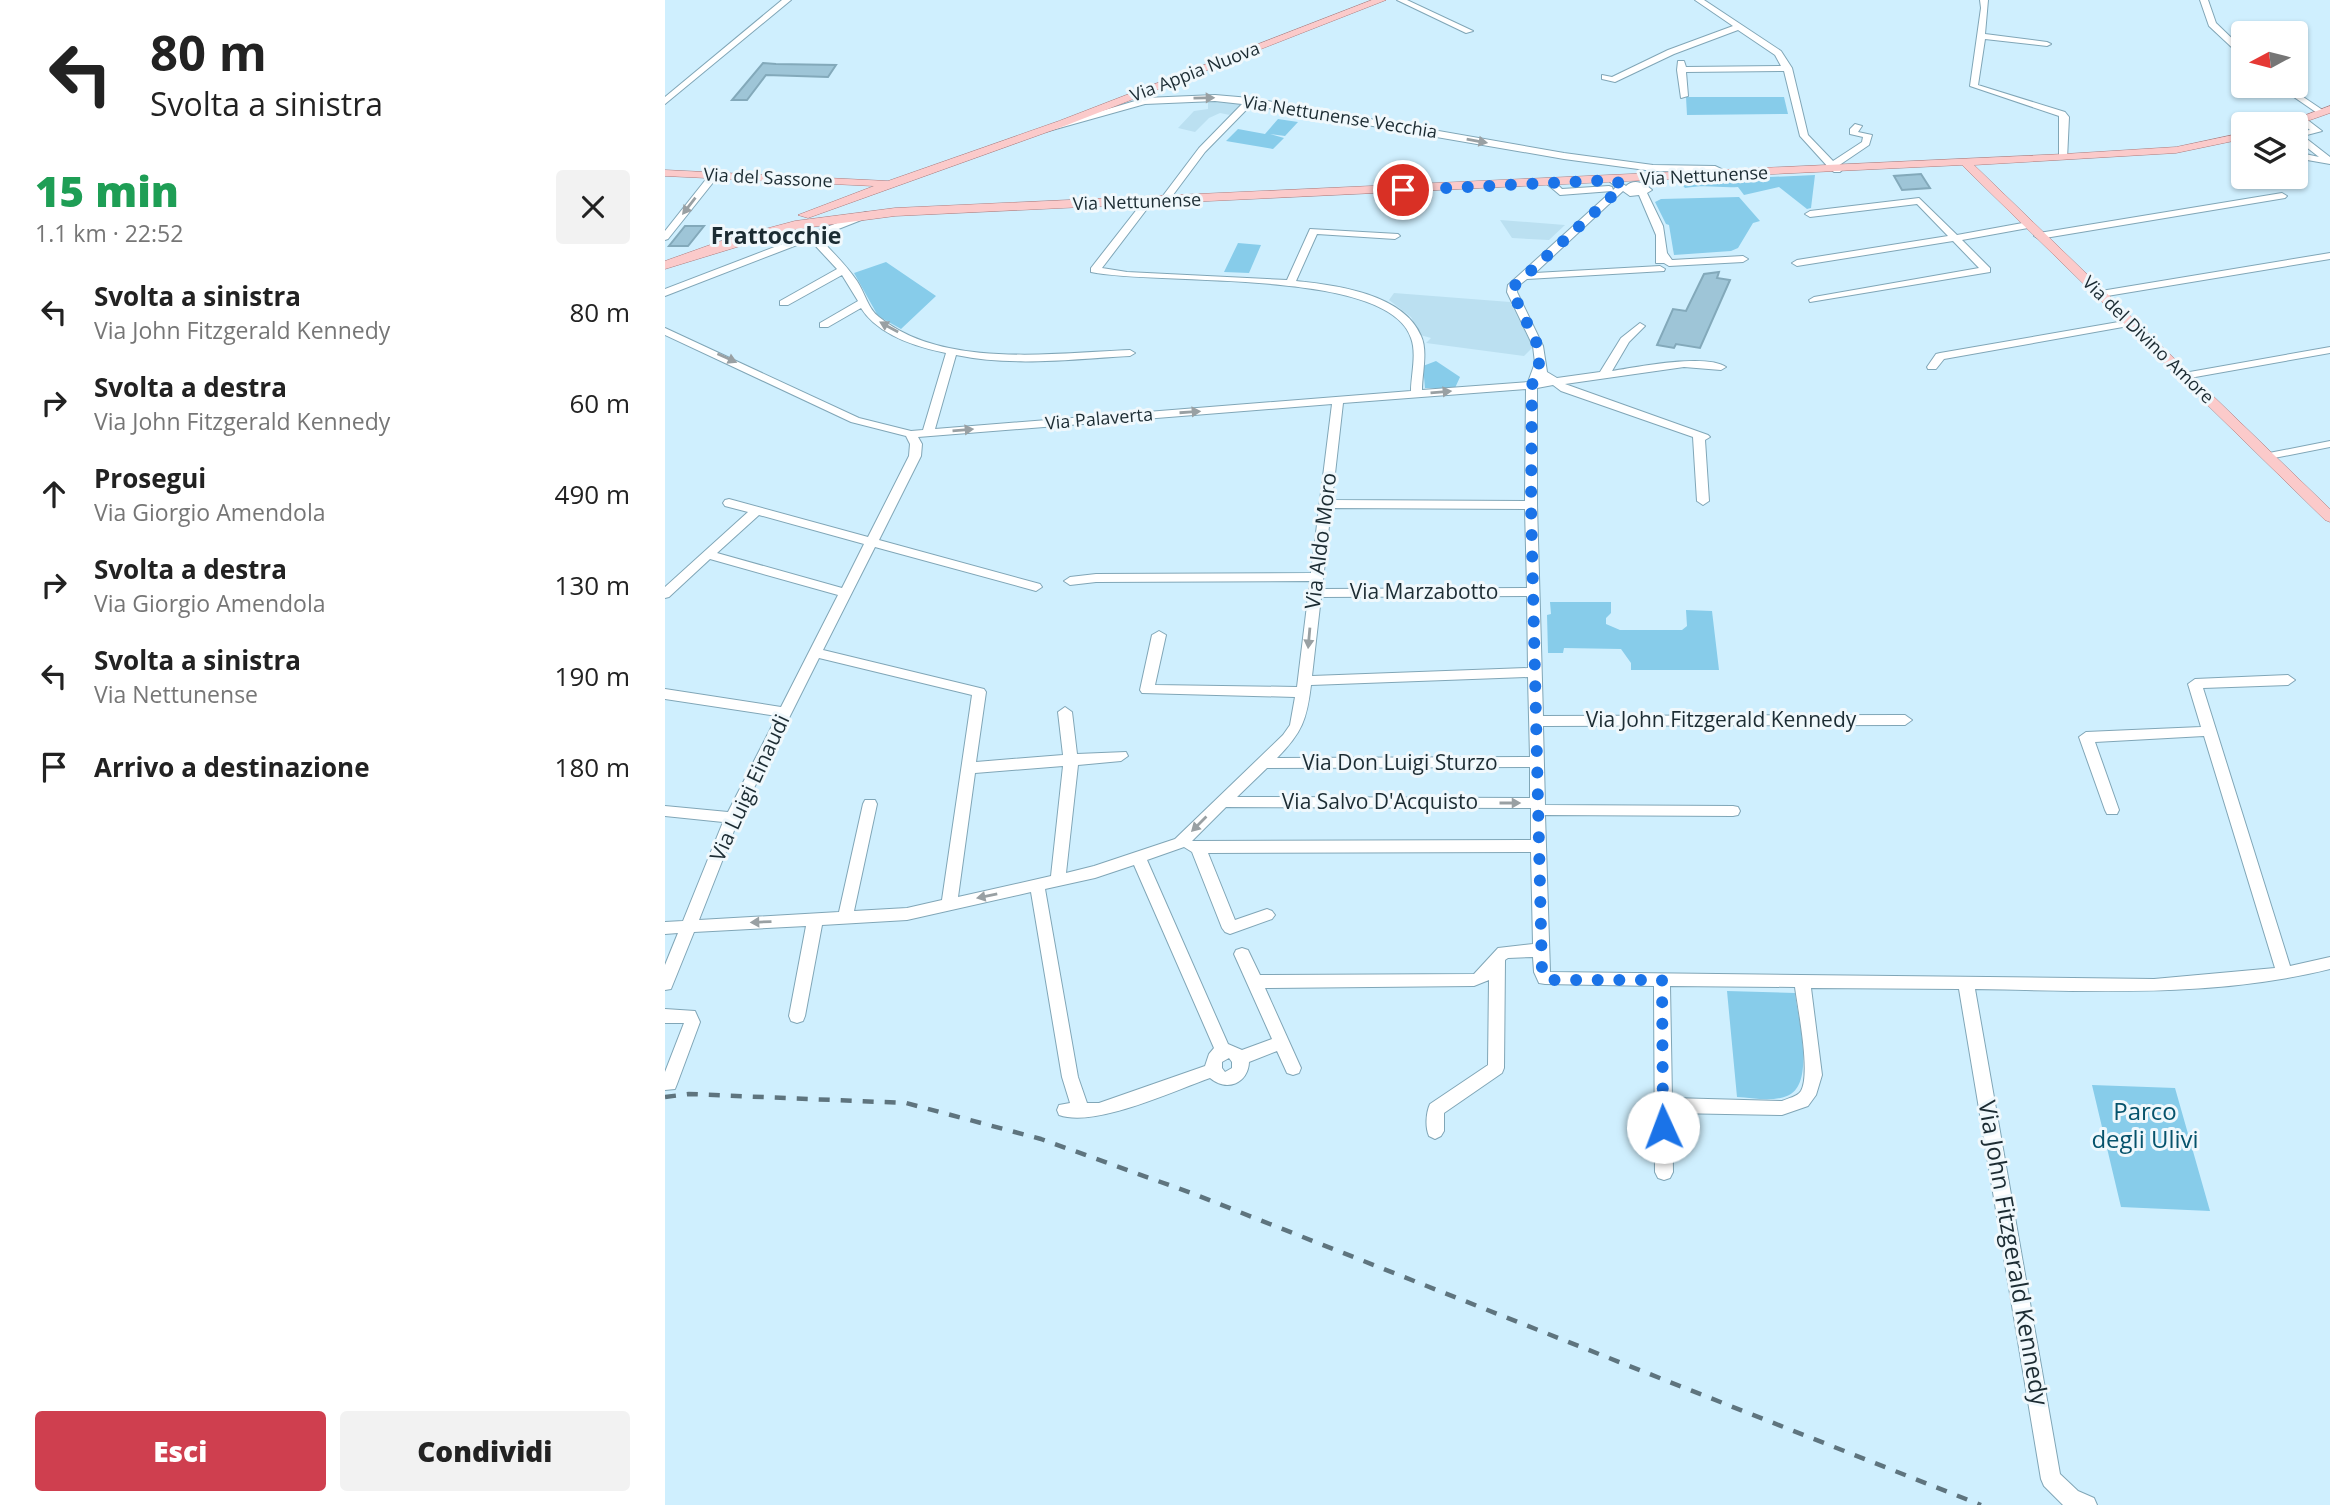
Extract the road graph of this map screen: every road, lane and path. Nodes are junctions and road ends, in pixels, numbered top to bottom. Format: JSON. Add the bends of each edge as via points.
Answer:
{"nodes":[{"id":1,"x":787,"y":0,"type":"edge"},
{"id":2,"x":1369,"y":0,"type":"edge"},
{"id":3,"x":1381,"y":0,"type":"edge"},
{"id":4,"x":1401,"y":0,"type":"edge"},
{"id":5,"x":1699,"y":0,"type":"edge"},
{"id":6,"x":1984,"y":0,"type":"edge"},
{"id":7,"x":2204,"y":0,"type":"edge"},
{"id":8,"x":1738,"y":27,"type":"junction"},
{"id":9,"x":1469,"y":31,"type":"dead end"},
{"id":10,"x":1981,"y":36,"type":"junction"},
{"id":11,"x":2231,"y":42,"type":"edge"},
{"id":12,"x":2047,"y":44,"type":"dead end"},
{"id":13,"x":1671,"y":52,"type":"junction"},
{"id":14,"x":1788,"y":68,"type":"junction"},
{"id":15,"x":1681,"y":70,"type":"junction"},
{"id":16,"x":1605,"y":78,"type":"dead end"},
{"id":17,"x":1683,"y":96,"type":"dead end"},
{"id":18,"x":2303,"y":98,"type":"edge"},
{"id":19,"x":665,"y":101,"type":"edge"},
{"id":20,"x":1250,"y":102,"type":"junction"},
{"id":21,"x":2326,"y":111,"type":"edge"},
{"id":22,"x":2308,"y":118,"type":"edge"},
{"id":23,"x":2308,"y":124,"type":"edge"},
{"id":24,"x":1858,"y":126,"type":"dead end"},
{"id":25,"x":1042,"y":130,"type":"junction"},
{"id":26,"x":2308,"y":133,"type":"edge"},
{"id":27,"x":2231,"y":139,"type":"edge"},
{"id":28,"x":1007,"y":141,"type":"junction"},
{"id":29,"x":2308,"y":145,"type":"edge"},
{"id":30,"x":2064,"y":157,"type":"junction"},
{"id":31,"x":2308,"y":157,"type":"edge"},
{"id":32,"x":1965,"y":162,"type":"junction"},
{"id":33,"x":2330,"y":162,"type":"edge"},
{"id":34,"x":1835,"y":168,"type":"junction"},
{"id":35,"x":665,"y":173,"type":"edge"},
{"id":36,"x":714,"y":175,"type":"junction"},
{"id":37,"x":1642,"y":181,"type":"junction"},
{"id":38,"x":875,"y":185,"type":"junction"},
{"id":39,"x":1611,"y":185,"type":"junction"},
{"id":40,"x":897,"y":186,"type":"junction"},
{"id":41,"x":2282,"y":196,"type":"dead end"},
{"id":42,"x":1148,"y":201,"type":"junction"},
{"id":43,"x":1164,"y":201,"type":"junction"},
{"id":44,"x":930,"y":211,"type":"junction"},
{"id":45,"x":895,"y":212,"type":"junction"},
{"id":46,"x":1810,"y":214,"type":"dead end"},
{"id":47,"x":869,"y":215,"type":"junction"},
{"id":48,"x":798,"y":218,"type":"junction"},
{"id":49,"x":2028,"y":225,"type":"junction"},
{"id":50,"x":811,"y":236,"type":"junction"},
{"id":51,"x":1395,"y":236,"type":"dead end"},
{"id":52,"x":2039,"y":236,"type":"junction"},
{"id":53,"x":665,"y":237,"type":"edge"},
{"id":54,"x":1955,"y":237,"type":"junction"},
{"id":55,"x":719,"y":246,"type":"junction"},
{"id":56,"x":2330,"y":256,"type":"edge"},
{"id":57,"x":1743,"y":259,"type":"dead end"},
{"id":58,"x":1663,"y":263,"type":"junction"},
{"id":59,"x":1797,"y":263,"type":"dead end"},
{"id":60,"x":665,"y":265,"type":"edge"},
{"id":61,"x":843,"y":270,"type":"junction"},
{"id":62,"x":1525,"y":276,"type":"junction"},
{"id":63,"x":1290,"y":284,"type":"junction"},
{"id":64,"x":665,"y":293,"type":"edge"},
{"id":65,"x":2101,"y":294,"type":"junction"},
{"id":66,"x":1814,"y":300,"type":"dead end"},
{"id":67,"x":864,"y":302,"type":"junction"},
{"id":68,"x":784,"y":303,"type":"dead end"},
{"id":69,"x":2130,"y":323,"type":"junction"},
{"id":70,"x":824,"y":325,"type":"dead end"},
{"id":71,"x":1640,"y":326,"type":"dead end"},
{"id":72,"x":665,"y":331,"type":"edge"},
{"id":73,"x":934,"y":346,"type":"junction"},
{"id":74,"x":2330,"y":350,"type":"edge"},
{"id":75,"x":952,"y":351,"type":"junction"},
{"id":76,"x":1130,"y":353,"type":"dead end"},
{"id":77,"x":1539,"y":365,"type":"junction"},
{"id":78,"x":1933,"y":367,"type":"dead end"},
{"id":79,"x":1721,"y":368,"type":"dead end"},
{"id":80,"x":1605,"y":373,"type":"junction"},
{"id":81,"x":944,"y":376,"type":"junction"},
{"id":82,"x":2184,"y":376,"type":"junction"},
{"id":83,"x":1553,"y":382,"type":"junction"},
{"id":84,"x":1532,"y":385,"type":"junction"},
{"id":85,"x":1416,"y":394,"type":"junction"},
{"id":86,"x":1338,"y":400,"type":"junction"},
{"id":87,"x":928,"y":433,"type":"junction"},
{"id":88,"x":911,"y":434,"type":"junction"},
{"id":89,"x":2330,"y":444,"type":"edge"},
{"id":90,"x":2269,"y":456,"type":"junction"},
{"id":91,"x":1703,"y":501,"type":"dead end"},
{"id":92,"x":729,"y":503,"type":"dead end"},
{"id":93,"x":1327,"y":504,"type":"junction"},
{"id":94,"x":1531,"y":505,"type":"junction"},
{"id":95,"x":757,"y":510,"type":"junction"},
{"id":96,"x":2330,"y":517,"type":"edge"},
{"id":97,"x":872,"y":542,"type":"junction"},
{"id":98,"x":709,"y":555,"type":"junction"},
{"id":99,"x":1316,"y":577,"type":"junction"},
{"id":100,"x":1070,"y":581,"type":"dead end"},
{"id":101,"x":1036,"y":587,"type":"dead end"},
{"id":102,"x":1534,"y":592,"type":"junction"},
{"id":103,"x":847,"y":593,"type":"junction"},
{"id":104,"x":1314,"y":593,"type":"junction"},
{"id":105,"x":665,"y":594,"type":"edge"},
{"id":106,"x":1160,"y":635,"type":"dead end"},
{"id":107,"x":816,"y":653,"type":"junction"},
{"id":108,"x":1536,"y":672,"type":"junction"},
{"id":109,"x":2288,"y":680,"type":"dead end"},
{"id":110,"x":1305,"y":686,"type":"junction"},
{"id":111,"x":665,"y":694,"type":"edge"},
{"id":112,"x":786,"y":712,"type":"junction"},
{"id":113,"x":1065,"y":712,"type":"dead end"},
{"id":114,"x":1905,"y":720,"type":"dead end"},
{"id":115,"x":1538,"y":721,"type":"junction"},
{"id":116,"x":2210,"y":731,"type":"junction"},
{"id":117,"x":1121,"y":756,"type":"dead end"},
{"id":118,"x":1071,"y":760,"type":"junction"},
{"id":119,"x":1538,"y":762,"type":"junction"},
{"id":120,"x":1261,"y":763,"type":"junction"},
{"id":121,"x":969,"y":768,"type":"junction"},
{"id":122,"x":1221,"y":802,"type":"junction"},
{"id":123,"x":870,"y":804,"type":"dead end"},
{"id":124,"x":1538,"y":807,"type":"junction"},
{"id":125,"x":2112,"y":810,"type":"dead end"},
{"id":126,"x":665,"y":811,"type":"edge"},
{"id":127,"x":1733,"y":811,"type":"dead end"},
{"id":128,"x":732,"y":818,"type":"junction"},
{"id":129,"x":1180,"y":842,"type":"junction"},
{"id":130,"x":1539,"y":846,"type":"junction"},
{"id":131,"x":1198,"y":847,"type":"junction"},
{"id":132,"x":1137,"y":857,"type":"junction"},
{"id":133,"x":1058,"y":880,"type":"junction"},
{"id":134,"x":1037,"y":885,"type":"junction"},
{"id":135,"x":949,"y":905,"type":"junction"},
{"id":136,"x":1268,"y":915,"type":"dead end"},
{"id":137,"x":845,"y":918,"type":"junction"},
{"id":138,"x":815,"y":920,"type":"junction"},
{"id":139,"x":689,"y":925,"type":"junction"},
{"id":140,"x":665,"y":928,"type":"edge"},
{"id":141,"x":1541,"y":950,"type":"junction"},
{"id":142,"x":1242,"y":954,"type":"dead end"},
{"id":143,"x":1497,"y":958,"type":"junction"},
{"id":144,"x":2330,"y":962,"type":"edge"},
{"id":145,"x":2285,"y":974,"type":"junction"},
{"id":146,"x":1662,"y":980,"type":"junction"},
{"id":147,"x":1802,"y":981,"type":"junction"},
{"id":148,"x":1255,"y":982,"type":"junction"},
{"id":149,"x":1966,"y":982,"type":"junction"},
{"id":150,"x":665,"y":984,"type":"edge"},
{"id":151,"x":665,"y":1016,"type":"edge"},
{"id":152,"x":797,"y":1016,"type":"dead end"},
{"id":153,"x":1281,"y":1042,"type":"junction"},
{"id":154,"x":1224,"y":1053,"type":"junction"},
{"id":155,"x":1241,"y":1058,"type":"junction"},
{"id":156,"x":1293,"y":1068,"type":"dead end"},
{"id":157,"x":1213,"y":1070,"type":"junction"},
{"id":158,"x":669,"y":1084,"type":"dead end"},
{"id":159,"x":1662,"y":1105,"type":"junction"},
{"id":160,"x":1435,"y":1131,"type":"dead end"},
{"id":161,"x":1664,"y":1172,"type":"dead end"},
{"id":162,"x":2087,"y":1505,"type":"edge"}],
"edges":[{"from":1,"to":19,"type":"street"},
{"from":2,"to":28,"type":"main road","name":"Via Appia Nuova"},
{"from":3,"to":25,"type":"main road","name":"Via Appia Nuova"},
{"from":4,"to":9,"type":"street"},
{"from":5,"to":8,"type":"street"},
{"from":6,"to":10,"type":"street"},
{"from":7,"to":11,"type":"street","via":[[2212,24]]},
{"from":8,"to":13,"type":"street"},
{"from":8,"to":14,"type":"street","via":[[1776,50]]},
{"from":10,"to":12,"type":"street"},
{"from":10,"to":30,"type":"street","via":[[1974,86],[2064,116]]},
{"from":13,"to":15,"type":"street","via":[[1680,60]]},
{"from":13,"to":16,"type":"street","via":[[1612,80]]},
{"from":14,"to":15,"type":"street"},
{"from":14,"to":34,"type":"street","via":[[1803,134]]},
{"from":15,"to":17,"type":"street"},
{"from":18,"to":21,"type":"street"},
{"from":25,"to":20,"type":"street","name":"Via Nettunense Vecchia","one_way":true,"via":[[1145,101],[1215,98]]},
{"from":20,"to":37,"type":"street","name":"Via Nettunense Vecchia","one_way":true,"via":[[1564,156]]},
{"from":20,"to":43,"type":"street","via":[[1202,150]]},
{"from":21,"to":22,"type":"main road"},
{"from":23,"to":26,"type":"street","via":[[2318,131]]},
{"from":24,"to":34,"type":"street","via":[[1854,134],[1868,135],[1866,143]]},
{"from":25,"to":28,"type":"main road","name":"Via Appia Nuova"},
{"from":27,"to":30,"type":"main road","name":"Via Nettunense","via":[[2176,150]]},
{"from":28,"to":40,"type":"main road","name":"Via Appia Nuova"},
{"from":29,"to":33,"type":"street"},
{"from":30,"to":32,"type":"main road","name":"Via Nettunense"},
{"from":31,"to":33,"type":"street"},
{"from":32,"to":34,"type":"main road","name":"Via Nettunense"},
{"from":32,"to":49,"type":"main road","name":"Via del Divino Amore"},
{"from":34,"to":37,"type":"main road","name":"Via Nettunense"},
{"from":35,"to":36,"type":"main road","name":"Via del Sassone"},
{"from":36,"to":38,"type":"main road","name":"Via del Sassone"},
{"from":36,"to":53,"type":"street","one_way":true},
{"from":37,"to":39,"type":"main road","name":"Via Nettunense"},
{"from":37,"to":58,"type":"street","via":[[1656,217]]},
{"from":38,"to":40,"type":"main road"},
{"from":38,"to":45,"type":"main road","via":[[875,205]]},
{"from":38,"to":48,"type":"main road"},
{"from":39,"to":43,"type":"main road","name":"Via Nettunense"},
{"from":39,"to":62,"type":"street","via":[[1622,187]]},
{"from":40,"to":44,"type":"main road","via":[[893,207]]},
{"from":41,"to":52,"type":"street"},
{"from":42,"to":43,"type":"main road","name":"Via Nettunense"},
{"from":42,"to":44,"type":"main road","name":"Via Nettunense"},
{"from":42,"to":63,"type":"street","via":[[1094,270]]},
{"from":44,"to":45,"type":"main road","name":"Via Nettunense"},
{"from":45,"to":47,"type":"main road","name":"Via Nettunense"},
{"from":46,"to":54,"type":"street","via":[[1919,201]]},
{"from":47,"to":48,"type":"main road"},
{"from":47,"to":50,"type":"street"},
{"from":47,"to":55,"type":"main road","via":[[795,225]]},
{"from":48,"to":55,"type":"main road"},
{"from":49,"to":52,"type":"main road","name":"Via del Divino Amore"},
{"from":49,"to":54,"type":"street"},
{"from":50,"to":61,"type":"street"},
{"from":50,"to":64,"type":"street"},
{"from":51,"to":63,"type":"street","via":[[1313,231]]},
{"from":52,"to":65,"type":"main road","name":"Via del Divino Amore"},
{"from":54,"to":59,"type":"street"},
{"from":54,"to":66,"type":"street","via":[[1986,270]]},
{"from":55,"to":60,"type":"main road"},
{"from":56,"to":65,"type":"street"},
{"from":57,"to":58,"type":"street"},
{"from":58,"to":62,"type":"street","via":[[1644,269]]},
{"from":61,"to":67,"type":"street"},
{"from":61,"to":68,"type":"street"},
{"from":62,"to":77,"type":"street","via":[[1511,289],[1538,346]]},
{"from":63,"to":85,"type":"street","via":[[1365,294],[1404,317],[1417,341]]},
{"from":65,"to":69,"type":"main road","name":"Via del Divino Amore"},
{"from":67,"to":70,"type":"street"},
{"from":73,"to":67,"type":"street","one_way":true,"via":[[874,319]]},
{"from":69,"to":78,"type":"street","via":[[1940,356]]},
{"from":69,"to":82,"type":"main road","name":"Via del Divino Amore"},
{"from":71,"to":80,"type":"street","via":[[1625,340]]},
{"from":72,"to":88,"type":"street","name":"Via Palaverta","one_way":true,"via":[[855,420]]},
{"from":73,"to":75,"type":"street"},
{"from":73,"to":81,"type":"street"},
{"from":74,"to":82,"type":"street"},
{"from":75,"to":76,"type":"street","via":[[1005,360]]},
{"from":75,"to":81,"type":"street"},
{"from":77,"to":83,"type":"street"},
{"from":77,"to":84,"type":"street"},
{"from":79,"to":80,"type":"street","name":"Via Palaverta","via":[[1690,363]]},
{"from":80,"to":83,"type":"street","name":"Via Palaverta"},
{"from":81,"to":87,"type":"street"},
{"from":82,"to":90,"type":"main road","name":"Via del Divino Amore"},
{"from":83,"to":84,"type":"street","name":"Via Palaverta"},
{"from":83,"to":91,"type":"street","via":[[1702,436]]},
{"from":85,"to":84,"type":"street","name":"Via Palaverta","one_way":true},
{"from":84,"to":94,"type":"street"},
{"from":85,"to":86,"type":"street","name":"Via Palaverta"},
{"from":87,"to":86,"type":"street","name":"Via Palaverta","one_way":true},
{"from":86,"to":93,"type":"street","name":"Via Aldo Moro"},
{"from":87,"to":88,"type":"street","name":"Via Palaverta"},
{"from":88,"to":97,"type":"street","name":"Via Luigi Einaudi","via":[[915,456]]},
{"from":89,"to":90,"type":"street"},
{"from":90,"to":96,"type":"main road","name":"Via del Divino Amore"},
{"from":92,"to":95,"type":"street"},
{"from":93,"to":94,"type":"street"},
{"from":93,"to":99,"type":"street","name":"Via Aldo Moro"},
{"from":94,"to":102,"type":"street"},
{"from":95,"to":97,"type":"street"},
{"from":95,"to":98,"type":"street"},
{"from":97,"to":101,"type":"street"},
{"from":97,"to":103,"type":"street","name":"Via Luigi Einaudi"},
{"from":98,"to":103,"type":"street"},
{"from":98,"to":105,"type":"street"},
{"from":99,"to":100,"type":"street"},
{"from":99,"to":104,"type":"street","name":"Via Aldo Moro"},
{"from":102,"to":104,"type":"street","name":"Via Marzabotto"},
{"from":102,"to":108,"type":"street"},
{"from":103,"to":107,"type":"street","name":"Via Luigi Einaudi"},
{"from":104,"to":110,"type":"street","name":"Via Aldo Moro","one_way":true},
{"from":106,"to":110,"type":"street","via":[[1147,690]]},
{"from":107,"to":112,"type":"street","name":"Via Luigi Einaudi"},
{"from":107,"to":121,"type":"street","via":[[979,692]]},
{"from":108,"to":110,"type":"street"},
{"from":108,"to":115,"type":"street"},
{"from":109,"to":116,"type":"street","via":[[2195,684]]},
{"from":110,"to":120,"type":"street","name":"Via Aldo Moro","via":[[1294,732]]},
{"from":111,"to":112,"type":"street"},
{"from":112,"to":128,"type":"street","name":"Via Luigi Einaudi"},
{"from":113,"to":118,"type":"street"},
{"from":114,"to":115,"type":"street","name":"Via John Fitzgerald Kennedy"},
{"from":115,"to":119,"type":"street"},
{"from":116,"to":125,"type":"street","via":[[2086,737]]},
{"from":116,"to":145,"type":"street"},
{"from":117,"to":118,"type":"street"},
{"from":118,"to":121,"type":"street"},
{"from":118,"to":133,"type":"street"},
{"from":119,"to":120,"type":"street","name":"Via Don Luigi Sturzo"},
{"from":119,"to":124,"type":"street"},
{"from":120,"to":122,"type":"street","name":"Via Aldo Moro"},
{"from":121,"to":135,"type":"street"},
{"from":122,"to":124,"type":"street","name":"Via Salvo D'Acquisto","one_way":true},
{"from":122,"to":129,"type":"street","name":"Via Aldo Moro","one_way":true},
{"from":123,"to":137,"type":"street"},
{"from":124,"to":127,"type":"street"},
{"from":124,"to":130,"type":"street"},
{"from":126,"to":128,"type":"street"},
{"from":128,"to":139,"type":"street","name":"Via Luigi Einaudi"},
{"from":129,"to":131,"type":"street"},
{"from":129,"to":132,"type":"street","name":"Via Aldo Moro"},
{"from":130,"to":131,"type":"street"},
{"from":130,"to":141,"type":"street"},
{"from":131,"to":136,"type":"street","via":[[1230,928]]},
{"from":132,"to":133,"type":"street","name":"Via Aldo Moro"},
{"from":132,"to":154,"type":"street"},
{"from":133,"to":134,"type":"street","name":"Via Aldo Moro"},
{"from":134,"to":135,"type":"street","name":"Via Aldo Moro","one_way":true},
{"from":134,"to":157,"type":"street","via":[[1073,1110],[1099,1110]]},
{"from":135,"to":137,"type":"street","name":"Via Aldo Moro","via":[[907,914]]},
{"from":137,"to":138,"type":"street","name":"Via Aldo Moro"},
{"from":138,"to":139,"type":"street","name":"Via Aldo Moro","one_way":true},
{"from":138,"to":152,"type":"street"},
{"from":139,"to":140,"type":"street","name":"Via Aldo Moro"},
{"from":139,"to":150,"type":"street"},
{"from":141,"to":143,"type":"street","via":[[1504,952]]},
{"from":141,"to":146,"type":"street","via":[[1545,978]]},
{"from":142,"to":148,"type":"street"},
{"from":143,"to":148,"type":"street","via":[[1474,980]]},
{"from":143,"to":160,"type":"street","via":[[1496,1068],[1436,1109]]},
{"from":144,"to":145,"type":"street"},
{"from":145,"to":149,"type":"street","via":[[2154,985]]},
{"from":146,"to":147,"type":"street"},
{"from":146,"to":159,"type":"street"},
{"from":147,"to":149,"type":"street"},
{"from":147,"to":159,"type":"street","via":[[1814,1075],[1808,1095],[1782,1108]]},
{"from":148,"to":153,"type":"street"},
{"from":149,"to":162,"type":"street","name":"Via John Fitzgerald Kennedy","via":[[2051,1479],[2071,1499]]},
{"from":151,"to":158,"type":"street","via":[[689,1016],[692,1022]]},
{"from":153,"to":155,"type":"street"},
{"from":153,"to":156,"type":"street"},
{"from":154,"to":155,"type":"street"},
{"from":154,"to":157,"type":"street","via":[[1213,1062]]},
{"from":155,"to":157,"type":"street","via":[[1240,1070],[1233,1076],[1219,1076]]},
{"from":159,"to":161,"type":"street"}]}
